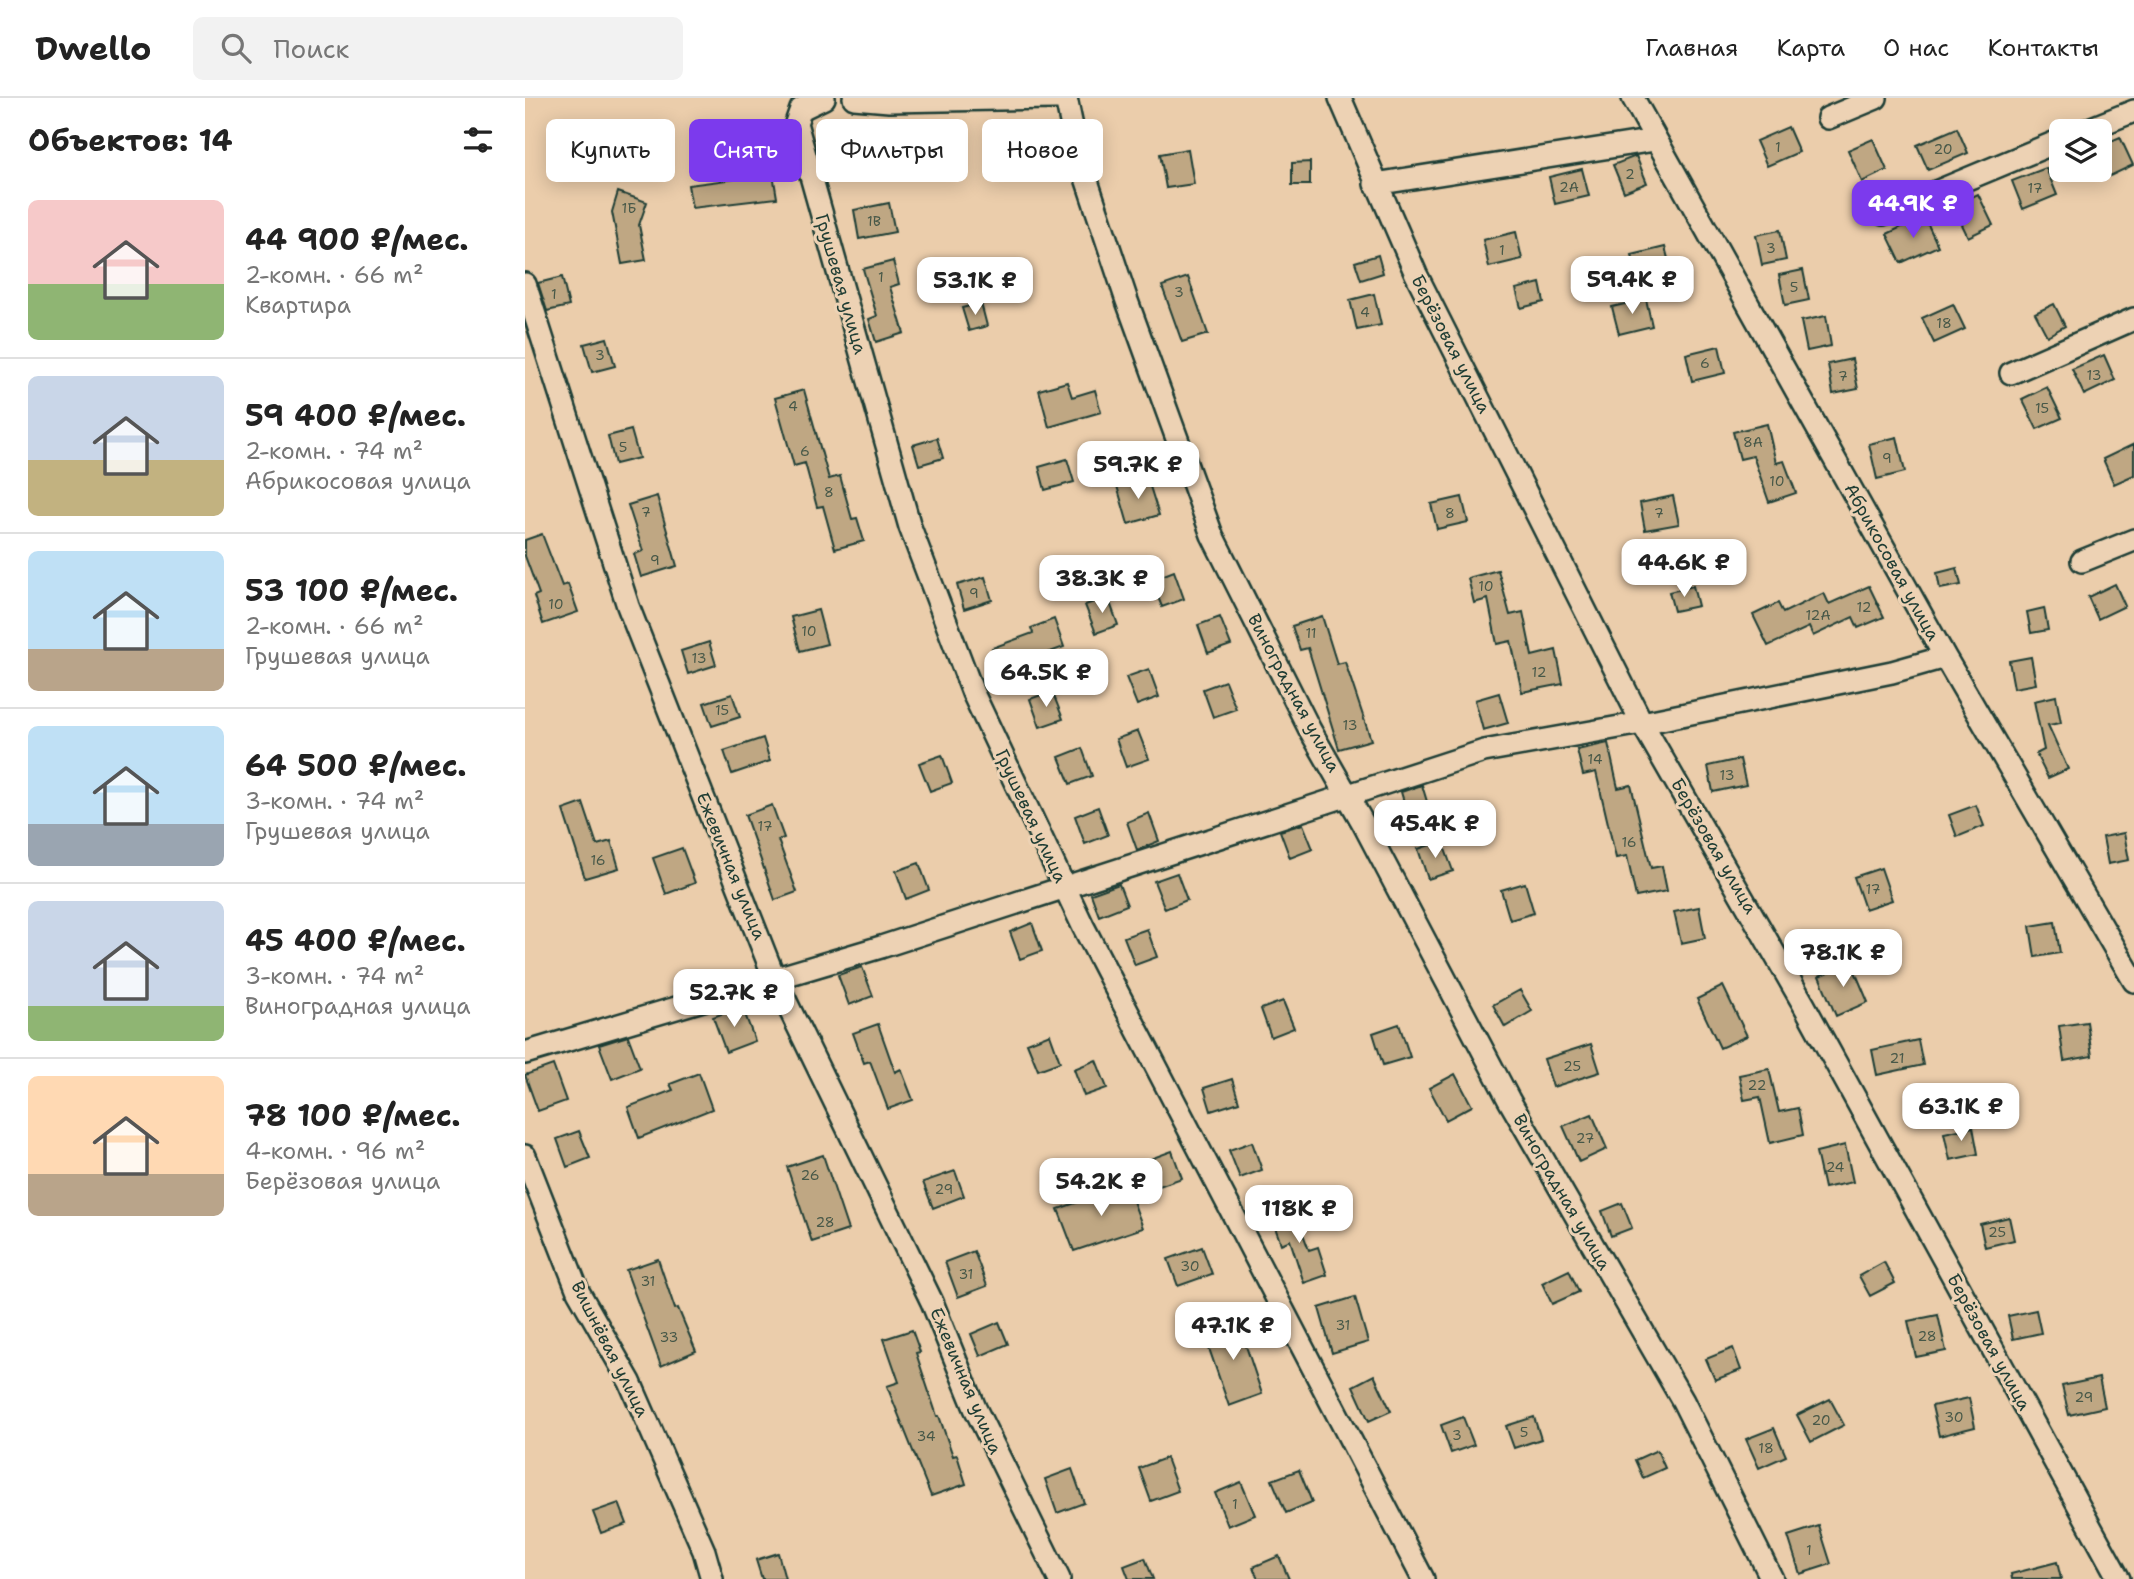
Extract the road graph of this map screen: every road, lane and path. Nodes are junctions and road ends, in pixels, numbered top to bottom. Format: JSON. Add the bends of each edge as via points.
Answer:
{"nodes":[{"id":1,"x":824,"y":98,"type":"edge"},
{"id":2,"x":854,"y":98,"type":"edge"},
{"id":3,"x":1056,"y":98,"type":"edge"},
{"id":4,"x":1066,"y":98,"type":"edge"},
{"id":5,"x":1340,"y":98,"type":"edge"},
{"id":6,"x":1633,"y":98,"type":"edge"},
{"id":7,"x":1876,"y":98,"type":"edge"},
{"id":8,"x":2134,"y":111,"type":"edge"},
{"id":9,"x":1828,"y":118,"type":"dead end"},
{"id":10,"x":2112,"y":120,"type":"edge"},
{"id":11,"x":1655,"y":140,"type":"junction"},
{"id":12,"x":2049,"y":145,"type":"edge"},
{"id":13,"x":1375,"y":184,"type":"junction"},
{"id":14,"x":1883,"y":214,"type":"dead end"},
{"id":15,"x":525,"y":284,"type":"edge"},
{"id":16,"x":2134,"y":319,"type":"edge"},
{"id":17,"x":2011,"y":373,"type":"dead end"},
{"id":18,"x":2134,"y":540,"type":"edge"},
{"id":19,"x":2082,"y":561,"type":"dead end"},
{"id":20,"x":1945,"y":657,"type":"junction"},
{"id":21,"x":1642,"y":723,"type":"junction"},
{"id":22,"x":1348,"y":796,"type":"junction"},
{"id":23,"x":1065,"y":889,"type":"junction"},
{"id":24,"x":775,"y":977,"type":"junction"},
{"id":25,"x":2134,"y":981,"type":"edge"},
{"id":26,"x":525,"y":1053,"type":"edge"},
{"id":27,"x":525,"y":1156,"type":"edge"},
{"id":28,"x":712,"y":1579,"type":"edge"},
{"id":29,"x":1059,"y":1579,"type":"edge"},
{"id":30,"x":1423,"y":1579,"type":"edge"},
{"id":31,"x":1772,"y":1579,"type":"edge"},
{"id":32,"x":2119,"y":1579,"type":"edge"}],
"edges":[{"from":1,"to":23,"type":"street","name":"Грушевая улица","via":[[801,109],[796,123],[910,527],[973,693]]},
{"from":2,"to":3,"type":"street"},
{"from":4,"to":22,"type":"street","name":"Виноградная улица","via":[[1077,152],[1127,301],[1213,535]]},
{"from":5,"to":13,"type":"street","name":"Берёзовая улица"},
{"from":6,"to":11,"type":"street","name":"Абрикосовая улица"},
{"from":7,"to":9,"type":"street"},
{"from":8,"to":10,"type":"street"},
{"from":11,"to":13,"type":"street"},
{"from":11,"to":20,"type":"street","name":"Абрикосовая улица"},
{"from":12,"to":14,"type":"street"},
{"from":13,"to":21,"type":"street","name":"Берёзовая улица"},
{"from":15,"to":24,"type":"street","name":"Ежевичная улица","via":[[628,606]]},
{"from":16,"to":17,"type":"street"},
{"from":18,"to":19,"type":"street"},
{"from":20,"to":21,"type":"street"},
{"from":20,"to":25,"type":"street","name":"Абрикосовая улица"},
{"from":21,"to":22,"type":"street","via":[[1484,751]]},
{"from":21,"to":32,"type":"street","name":"Берёзовая улица","via":[[1804,1005]]},
{"from":22,"to":23,"type":"street"},
{"from":22,"to":31,"type":"street","name":"Виноградная улица","via":[[1509,1100],[1683,1401]]},
{"from":23,"to":24,"type":"street"},
{"from":23,"to":30,"type":"street","name":"Грушевая улица"},
{"from":24,"to":26,"type":"street"},
{"from":24,"to":29,"type":"street","name":"Ежевичная улица"},
{"from":27,"to":28,"type":"street","name":"Вишнёвая улица","via":[[578,1291],[631,1382]]}]}
